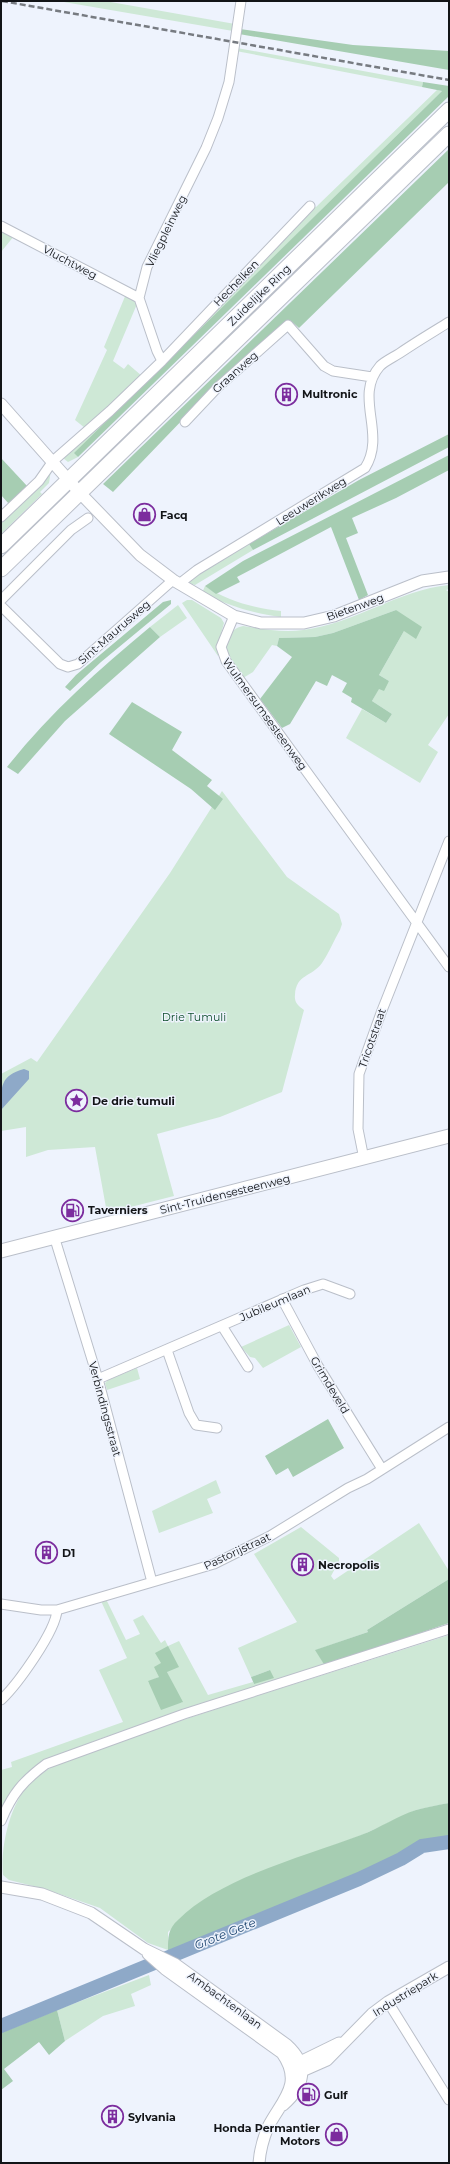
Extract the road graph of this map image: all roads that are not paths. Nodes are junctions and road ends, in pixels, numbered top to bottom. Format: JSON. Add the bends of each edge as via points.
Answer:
{"nodes":[{"id":1,"x":240,"y":1,"type":"edge"},
{"id":2,"x":449,"y":110,"type":"edge"},
{"id":3,"x":449,"y":134,"type":"edge"},
{"id":4,"x":310,"y":206,"type":"dead end"},
{"id":5,"x":1,"y":226,"type":"edge"},
{"id":6,"x":139,"y":298,"type":"junction"},
{"id":7,"x":449,"y":322,"type":"edge"},
{"id":8,"x":162,"y":361,"type":"junction"},
{"id":9,"x":372,"y":377,"type":"junction"},
{"id":10,"x":1,"y":404,"type":"edge"},
{"id":11,"x":185,"y":422,"type":"dead end"},
{"id":12,"x":53,"y":461,"type":"junction"},
{"id":13,"x":70,"y":479,"type":"junction"},
{"id":14,"x":80,"y":493,"type":"junction"},
{"id":15,"x":1,"y":516,"type":"edge"},
{"id":16,"x":88,"y":518,"type":"dead end"},
{"id":17,"x":1,"y":546,"type":"edge"},
{"id":18,"x":1,"y":569,"type":"edge"},
{"id":19,"x":449,"y":577,"type":"edge"},
{"id":20,"x":176,"y":582,"type":"junction"},
{"id":21,"x":1,"y":600,"type":"edge"},
{"id":22,"x":1,"y":606,"type":"edge"},
{"id":23,"x":234,"y":616,"type":"junction"},
{"id":24,"x":449,"y":841,"type":"edge"},
{"id":25,"x":416,"y":922,"type":"junction"},
{"id":26,"x":449,"y":967,"type":"edge"},
{"id":27,"x":449,"y":1136,"type":"edge"},
{"id":28,"x":364,"y":1159,"type":"junction"},
{"id":29,"x":54,"y":1236,"type":"junction"},
{"id":30,"x":1,"y":1251,"type":"edge"},
{"id":31,"x":350,"y":1294,"type":"dead end"},
{"id":32,"x":282,"y":1299,"type":"junction"},
{"id":33,"x":222,"y":1326,"type":"junction"},
{"id":34,"x":166,"y":1350,"type":"junction"},
{"id":35,"x":248,"y":1367,"type":"dead end"},
{"id":36,"x":98,"y":1379,"type":"junction"},
{"id":37,"x":449,"y":1427,"type":"edge"},
{"id":38,"x":217,"y":1428,"type":"dead end"},
{"id":39,"x":382,"y":1469,"type":"junction"},
{"id":40,"x":152,"y":1582,"type":"junction"},
{"id":41,"x":1,"y":1604,"type":"edge"},
{"id":42,"x":57,"y":1610,"type":"junction"},
{"id":43,"x":449,"y":1629,"type":"edge"},
{"id":44,"x":1,"y":1700,"type":"edge"},
{"id":45,"x":1,"y":1820,"type":"edge"},
{"id":46,"x":1,"y":1887,"type":"edge"},
{"id":47,"x":170,"y":1967,"type":"junction"},
{"id":48,"x":449,"y":1967,"type":"edge"},
{"id":49,"x":388,"y":2002,"type":"junction"},
{"id":50,"x":301,"y":2066,"type":"junction"},
{"id":51,"x":290,"y":2068,"type":"junction"},
{"id":52,"x":449,"y":2100,"type":"edge"},
{"id":53,"x":283,"y":2105,"type":"junction"},
{"id":54,"x":259,"y":2163,"type":"edge"}],
"edges":[{"from":1,"to":6,"type":"street","name":"Vliegpleinweg","via":[[228,82],[218,118],[206,148],[147,267]]},
{"from":2,"to":13,"type":"highway","name":"Zuidelijke Ring"},
{"from":3,"to":14,"type":"highway","name":"Zuidelijke Ring"},
{"from":4,"to":8,"type":"street","name":"Hechelken"},
{"from":5,"to":6,"type":"street","name":"Vluchtweg"},
{"from":6,"to":8,"type":"street","via":[[156,351]]},
{"from":7,"to":9,"type":"street","via":[[381,365]]},
{"from":8,"to":12,"type":"street"},
{"from":9,"to":11,"type":"street","name":"Graanweg","via":[[333,371],[324,366],[288,325],[218,387]]},
{"from":9,"to":20,"type":"street","name":"Leeuwerikweg","via":[[368,392],[374,446],[365,468]]},
{"from":10,"to":12,"type":"street"},
{"from":12,"to":13,"type":"street"},
{"from":12,"to":15,"type":"street","via":[[39,481]]},
{"from":13,"to":14,"type":"street"},
{"from":13,"to":17,"type":"highway","name":"Zuidelijke Ring"},
{"from":14,"to":18,"type":"highway","name":"Zuidelijke Ring"},
{"from":14,"to":20,"type":"street","via":[[140,555]]},
{"from":16,"to":21,"type":"street","via":[[71,530]]},
{"from":19,"to":23,"type":"street","name":"Bietenweg","via":[[422,581],[334,616],[304,623],[261,623]]},
{"from":20,"to":22,"type":"street","name":"Sint-Maurusweg","via":[[78,664],[70,667],[60,664]]},
{"from":20,"to":23,"type":"street"},
{"from":23,"to":25,"type":"street","name":"Wulmersumsesteenweg","via":[[221,647],[226,661]]},
{"from":24,"to":25,"type":"street","name":"Tricotstraat"},
{"from":25,"to":26,"type":"street","name":"Wulmersumsesteenweg"},
{"from":25,"to":28,"type":"street","name":"Tricotstraat","via":[[380,1013],[360,1074],[358,1129]]},
{"from":27,"to":28,"type":"main road","name":"Sint-Truidensesteenweg"},
{"from":28,"to":29,"type":"main road","name":"Sint-Truidensesteenweg"},
{"from":29,"to":30,"type":"main road","name":"Sint-Truidensesteenweg"},
{"from":29,"to":36,"type":"street","name":"Verbindingsstraat"},
{"from":31,"to":32,"type":"street","name":"Jubileumlaan","via":[[323,1284]]},
{"from":32,"to":33,"type":"street","name":"Jubileumlaan"},
{"from":32,"to":39,"type":"street","name":"Grimdeveld","via":[[318,1366]]},
{"from":33,"to":34,"type":"street","name":"Jubileumlaan"},
{"from":33,"to":35,"type":"street"},
{"from":34,"to":36,"type":"street","name":"Jubileumlaan"},
{"from":34,"to":38,"type":"street","via":[[189,1413],[196,1425]]},
{"from":36,"to":40,"type":"street","name":"Verbindingsstraat"},
{"from":37,"to":39,"type":"street","name":"Pastorijstraat"},
{"from":39,"to":40,"type":"street","name":"Pastorijstraat","via":[[248,1547],[209,1565]]},
{"from":40,"to":42,"type":"street","name":"Pastorijstraat"},
{"from":41,"to":42,"type":"street","name":"Pastorijstraat"},
{"from":42,"to":44,"type":"street","via":[[54,1624],[13,1689]]},
{"from":43,"to":45,"type":"street","via":[[184,1714],[46,1764],[17,1789]]},
{"from":46,"to":47,"type":"street","name":"Ambachtenlaan","via":[[42,1894],[91,1913]]},
{"from":47,"to":50,"type":"street","name":"Ambachtenlaan","via":[[287,2045]]},
{"from":47,"to":51,"type":"street","name":"Ambachtenlaan","via":[[282,2053]]},
{"from":48,"to":49,"type":"street","name":"Industriepark"},
{"from":49,"to":50,"type":"street","name":"Industriepark","via":[[345,2040]]},
{"from":49,"to":52,"type":"street"},
{"from":50,"to":51,"type":"street","name":"Industriepark"},
{"from":50,"to":53,"type":"street","via":[[298,2090]]},
{"from":51,"to":53,"type":"street","via":[[291,2084]]},
{"from":53,"to":54,"type":"street","via":[[264,2136]]}]}
